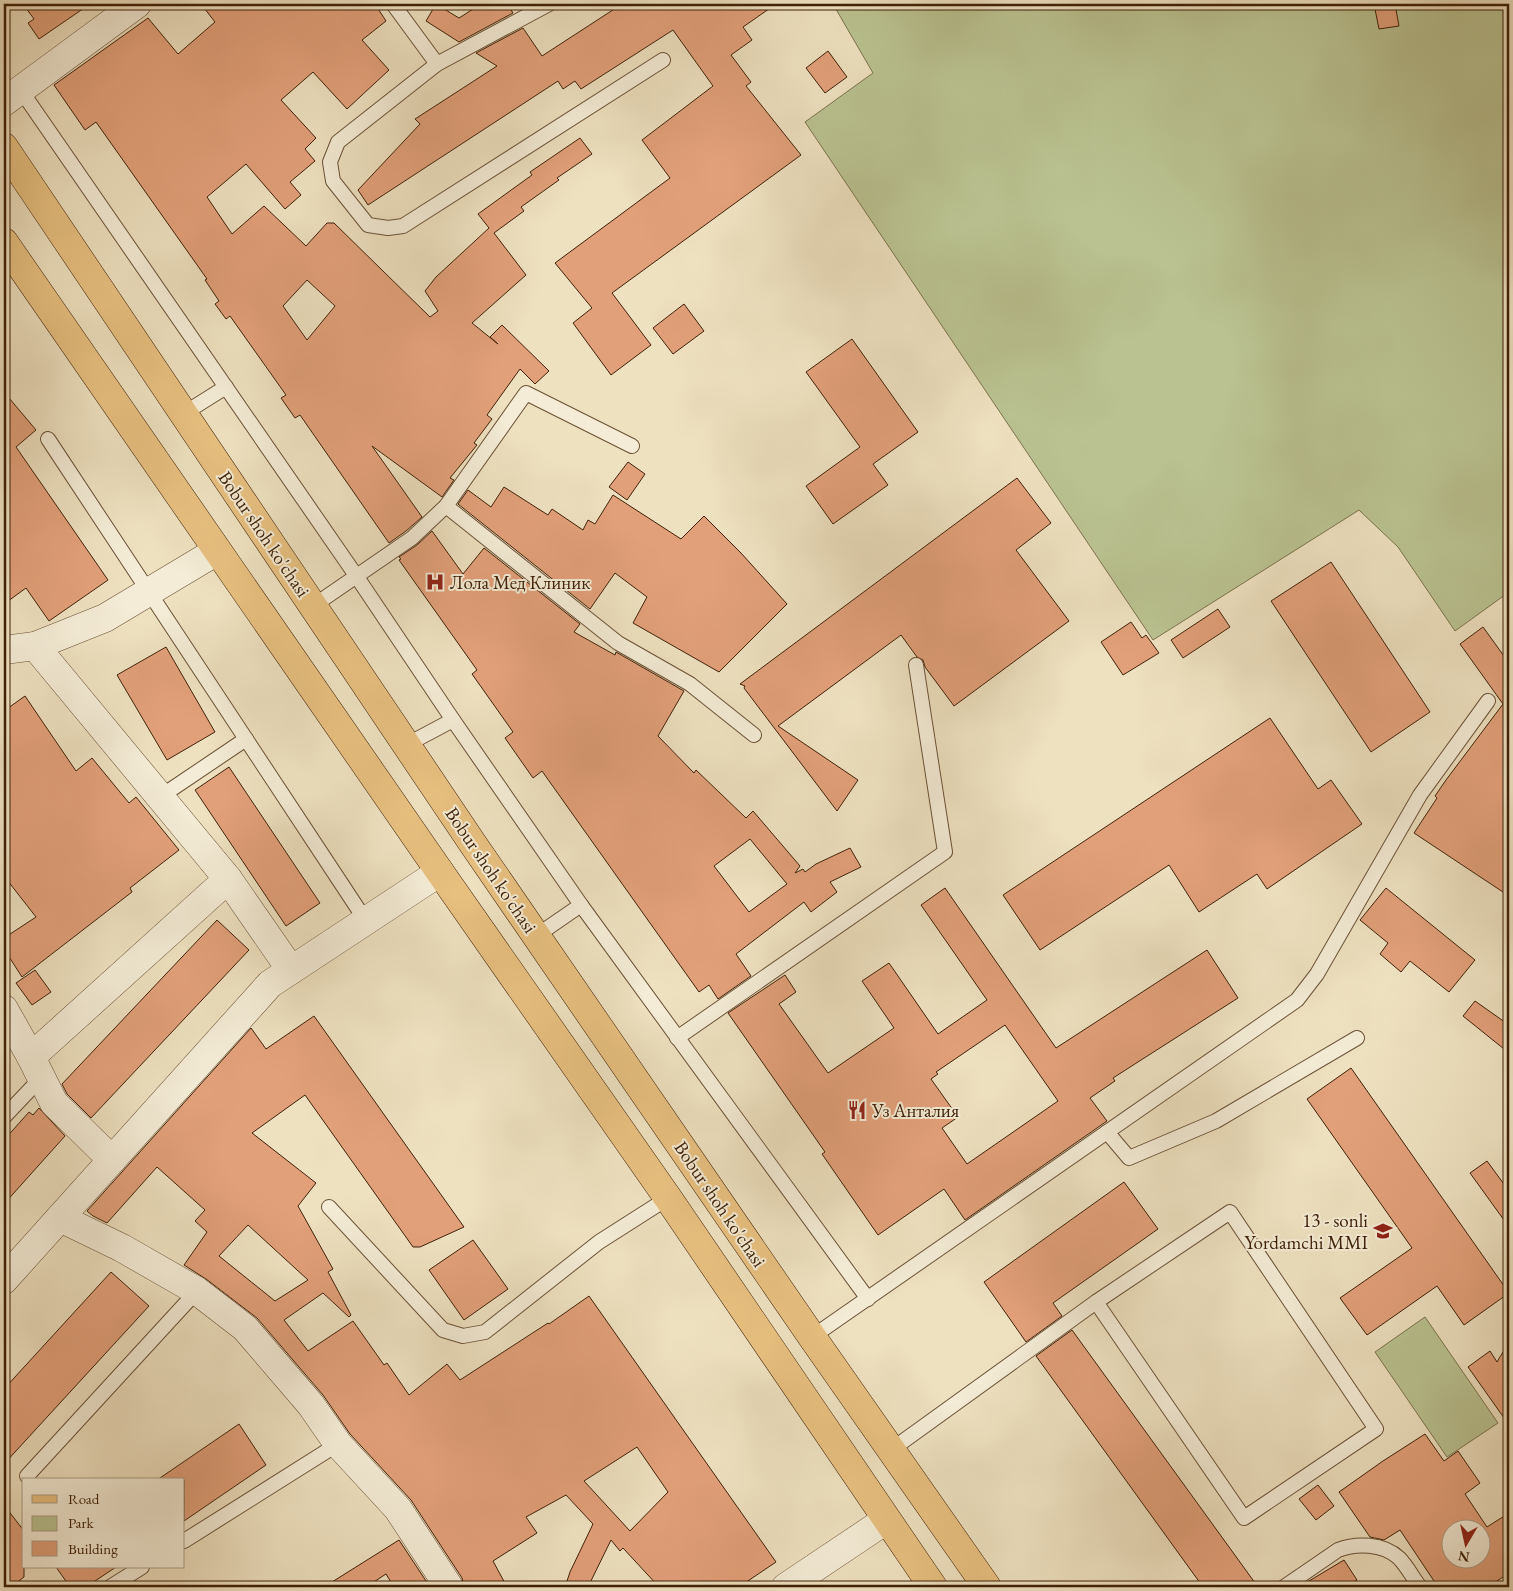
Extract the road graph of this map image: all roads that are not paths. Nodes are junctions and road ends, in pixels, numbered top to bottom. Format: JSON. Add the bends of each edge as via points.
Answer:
{"nodes":[{"id":1,"x":138,"y":4,"type":"edge"},
{"id":2,"x":393,"y":4,"type":"edge"},
{"id":3,"x":549,"y":4,"type":"edge"},
{"id":4,"x":663,"y":60,"type":"dead end"},
{"id":5,"x":437,"y":64,"type":"junction"},
{"id":6,"x":12,"y":96,"type":"edge"},
{"id":7,"x":4,"y":147,"type":"edge"},
{"id":8,"x":4,"y":242,"type":"edge"},
{"id":9,"x":226,"y":387,"type":"junction"},
{"id":10,"x":184,"y":414,"type":"junction"},
{"id":11,"x":48,"y":439,"type":"dead end"},
{"id":12,"x":632,"y":446,"type":"dead end"},
{"id":13,"x":446,"y":506,"type":"junction"},
{"id":14,"x":217,"y":551,"type":"junction"},
{"id":15,"x":357,"y":577,"type":"junction"},
{"id":16,"x":149,"y":592,"type":"junction"},
{"id":17,"x":313,"y":606,"type":"junction"},
{"id":18,"x":35,"y":646,"type":"junction"},
{"id":19,"x":4,"y":650,"type":"edge"},
{"id":20,"x":916,"y":665,"type":"dead end"},
{"id":21,"x":1488,"y":701,"type":"dead end"},
{"id":22,"x":453,"y":720,"type":"junction"},
{"id":23,"x":754,"y":735,"type":"dead end"},
{"id":24,"x":246,"y":739,"type":"junction"},
{"id":25,"x":406,"y":746,"type":"junction"},
{"id":26,"x":160,"y":797,"type":"junction"},
{"id":27,"x":440,"y":872,"type":"junction"},
{"id":28,"x":228,"y":879,"type":"junction"},
{"id":29,"x":581,"y":905,"type":"junction"},
{"id":30,"x":366,"y":921,"type":"junction"},
{"id":31,"x":536,"y":936,"type":"junction"},
{"id":32,"x":291,"y":970,"type":"junction"},
{"id":33,"x":4,"y":1009,"type":"edge"},
{"id":34,"x":677,"y":1038,"type":"junction"},
{"id":35,"x":1357,"y":1038,"type":"dead end"},
{"id":36,"x":36,"y":1067,"type":"junction"},
{"id":37,"x":4,"y":1117,"type":"edge"},
{"id":38,"x":1107,"y":1132,"type":"junction"},
{"id":39,"x":112,"y":1160,"type":"junction"},
{"id":40,"x":668,"y":1198,"type":"junction"},
{"id":41,"x":329,"y":1207,"type":"dead end"},
{"id":42,"x":60,"y":1218,"type":"junction"},
{"id":43,"x":4,"y":1280,"type":"edge"},
{"id":44,"x":197,"y":1291,"type":"junction"},
{"id":45,"x":868,"y":1299,"type":"junction"},
{"id":46,"x":1096,"y":1302,"type":"junction"},
{"id":47,"x":812,"y":1337,"type":"junction"},
{"id":48,"x":338,"y":1444,"type":"junction"},
{"id":49,"x":892,"y":1450,"type":"junction"},
{"id":50,"x":27,"y":1476,"type":"dead end"},
{"id":51,"x":886,"y":1520,"type":"junction"},
{"id":52,"x":185,"y":1540,"type":"edge"},
{"id":53,"x":140,"y":1568,"type":"edge"},
{"id":54,"x":110,"y":1587,"type":"edge"},
{"id":55,"x":450,"y":1587,"type":"edge"},
{"id":56,"x":786,"y":1587,"type":"edge"},
{"id":57,"x":933,"y":1587,"type":"edge"},
{"id":58,"x":987,"y":1587,"type":"edge"},
{"id":59,"x":1284,"y":1587,"type":"edge"},
{"id":60,"x":1420,"y":1587,"type":"edge"}],
"edges":[{"from":1,"to":6,"type":"street"},
{"from":2,"to":5,"type":"lane"},
{"from":3,"to":5,"type":"lane"},
{"from":4,"to":5,"type":"lane","via":[[403,226],[368,225],[333,181],[330,162],[338,142]]},
{"from":6,"to":9,"type":"lane"},
{"from":7,"to":10,"type":"main road","name":"Bobur shoh ko'chasi"},
{"from":8,"to":14,"type":"main road"},
{"from":9,"to":10,"type":"lane"},
{"from":9,"to":15,"type":"lane"},
{"from":10,"to":17,"type":"main road","name":"Bobur shoh ko'chasi"},
{"from":11,"to":16,"type":"lane"},
{"from":12,"to":13,"type":"lane","via":[[526,393]]},
{"from":13,"to":15,"type":"lane","via":[[412,538]]},
{"from":13,"to":23,"type":"lane","via":[[618,643],[690,684]]},
{"from":14,"to":16,"type":"street"},
{"from":14,"to":27,"type":"main road"},
{"from":15,"to":17,"type":"lane"},
{"from":15,"to":22,"type":"lane"},
{"from":16,"to":18,"type":"street","via":[[105,618]]},
{"from":16,"to":24,"type":"lane"},
{"from":17,"to":25,"type":"main road","name":"Bobur shoh ko'chasi"},
{"from":18,"to":19,"type":"street"},
{"from":18,"to":26,"type":"street"},
{"from":20,"to":34,"type":"lane","via":[[945,852]]},
{"from":21,"to":38,"type":"lane","via":[[1420,795],[1317,974],[1297,1000]]},
{"from":22,"to":25,"type":"lane"},
{"from":22,"to":29,"type":"lane"},
{"from":24,"to":26,"type":"lane"},
{"from":24,"to":30,"type":"lane"},
{"from":25,"to":31,"type":"main road","name":"Bobur shoh ko'chasi"},
{"from":26,"to":28,"type":"street"},
{"from":27,"to":30,"type":"street"},
{"from":27,"to":40,"type":"main road"},
{"from":28,"to":32,"type":"street"},
{"from":28,"to":36,"type":"street"},
{"from":29,"to":31,"type":"lane"},
{"from":29,"to":34,"type":"lane"},
{"from":30,"to":32,"type":"street"},
{"from":31,"to":47,"type":"main road","name":"Bobur shoh ko'chasi"},
{"from":32,"to":39,"type":"street","via":[[270,984]]},
{"from":33,"to":36,"type":"street"},
{"from":34,"to":45,"type":"lane"},
{"from":35,"to":38,"type":"lane","via":[[1216,1121],[1128,1158]]},
{"from":36,"to":37,"type":"lane"},
{"from":36,"to":39,"type":"street","via":[[54,1103]]},
{"from":38,"to":45,"type":"lane"},
{"from":39,"to":42,"type":"street"},
{"from":40,"to":41,"type":"lane","via":[[599,1242],[485,1332],[463,1336],[443,1330]]},
{"from":40,"to":51,"type":"main road"},
{"from":42,"to":43,"type":"street"},
{"from":42,"to":44,"type":"street","via":[[122,1248]]},
{"from":44,"to":48,"type":"street","via":[[245,1328],[311,1405]]},
{"from":44,"to":50,"type":"lane"},
{"from":45,"to":47,"type":"lane"},
{"from":46,"to":46,"type":"lane","via":[[1230,1212],[1376,1429],[1244,1518]]},
{"from":46,"to":49,"type":"lane"},
{"from":47,"to":49,"type":"main road","name":"Bobur shoh ko'chasi"},
{"from":48,"to":52,"type":"lane"},
{"from":48,"to":55,"type":"street","via":[[398,1509]]},
{"from":49,"to":58,"type":"main road","name":"Bobur shoh ko'chasi"},
{"from":51,"to":56,"type":"street"},
{"from":51,"to":57,"type":"main road"},
{"from":53,"to":54,"type":"lane"},
{"from":59,"to":60,"type":"lane","via":[[1338,1550],[1359,1546],[1390,1551]]}]}
